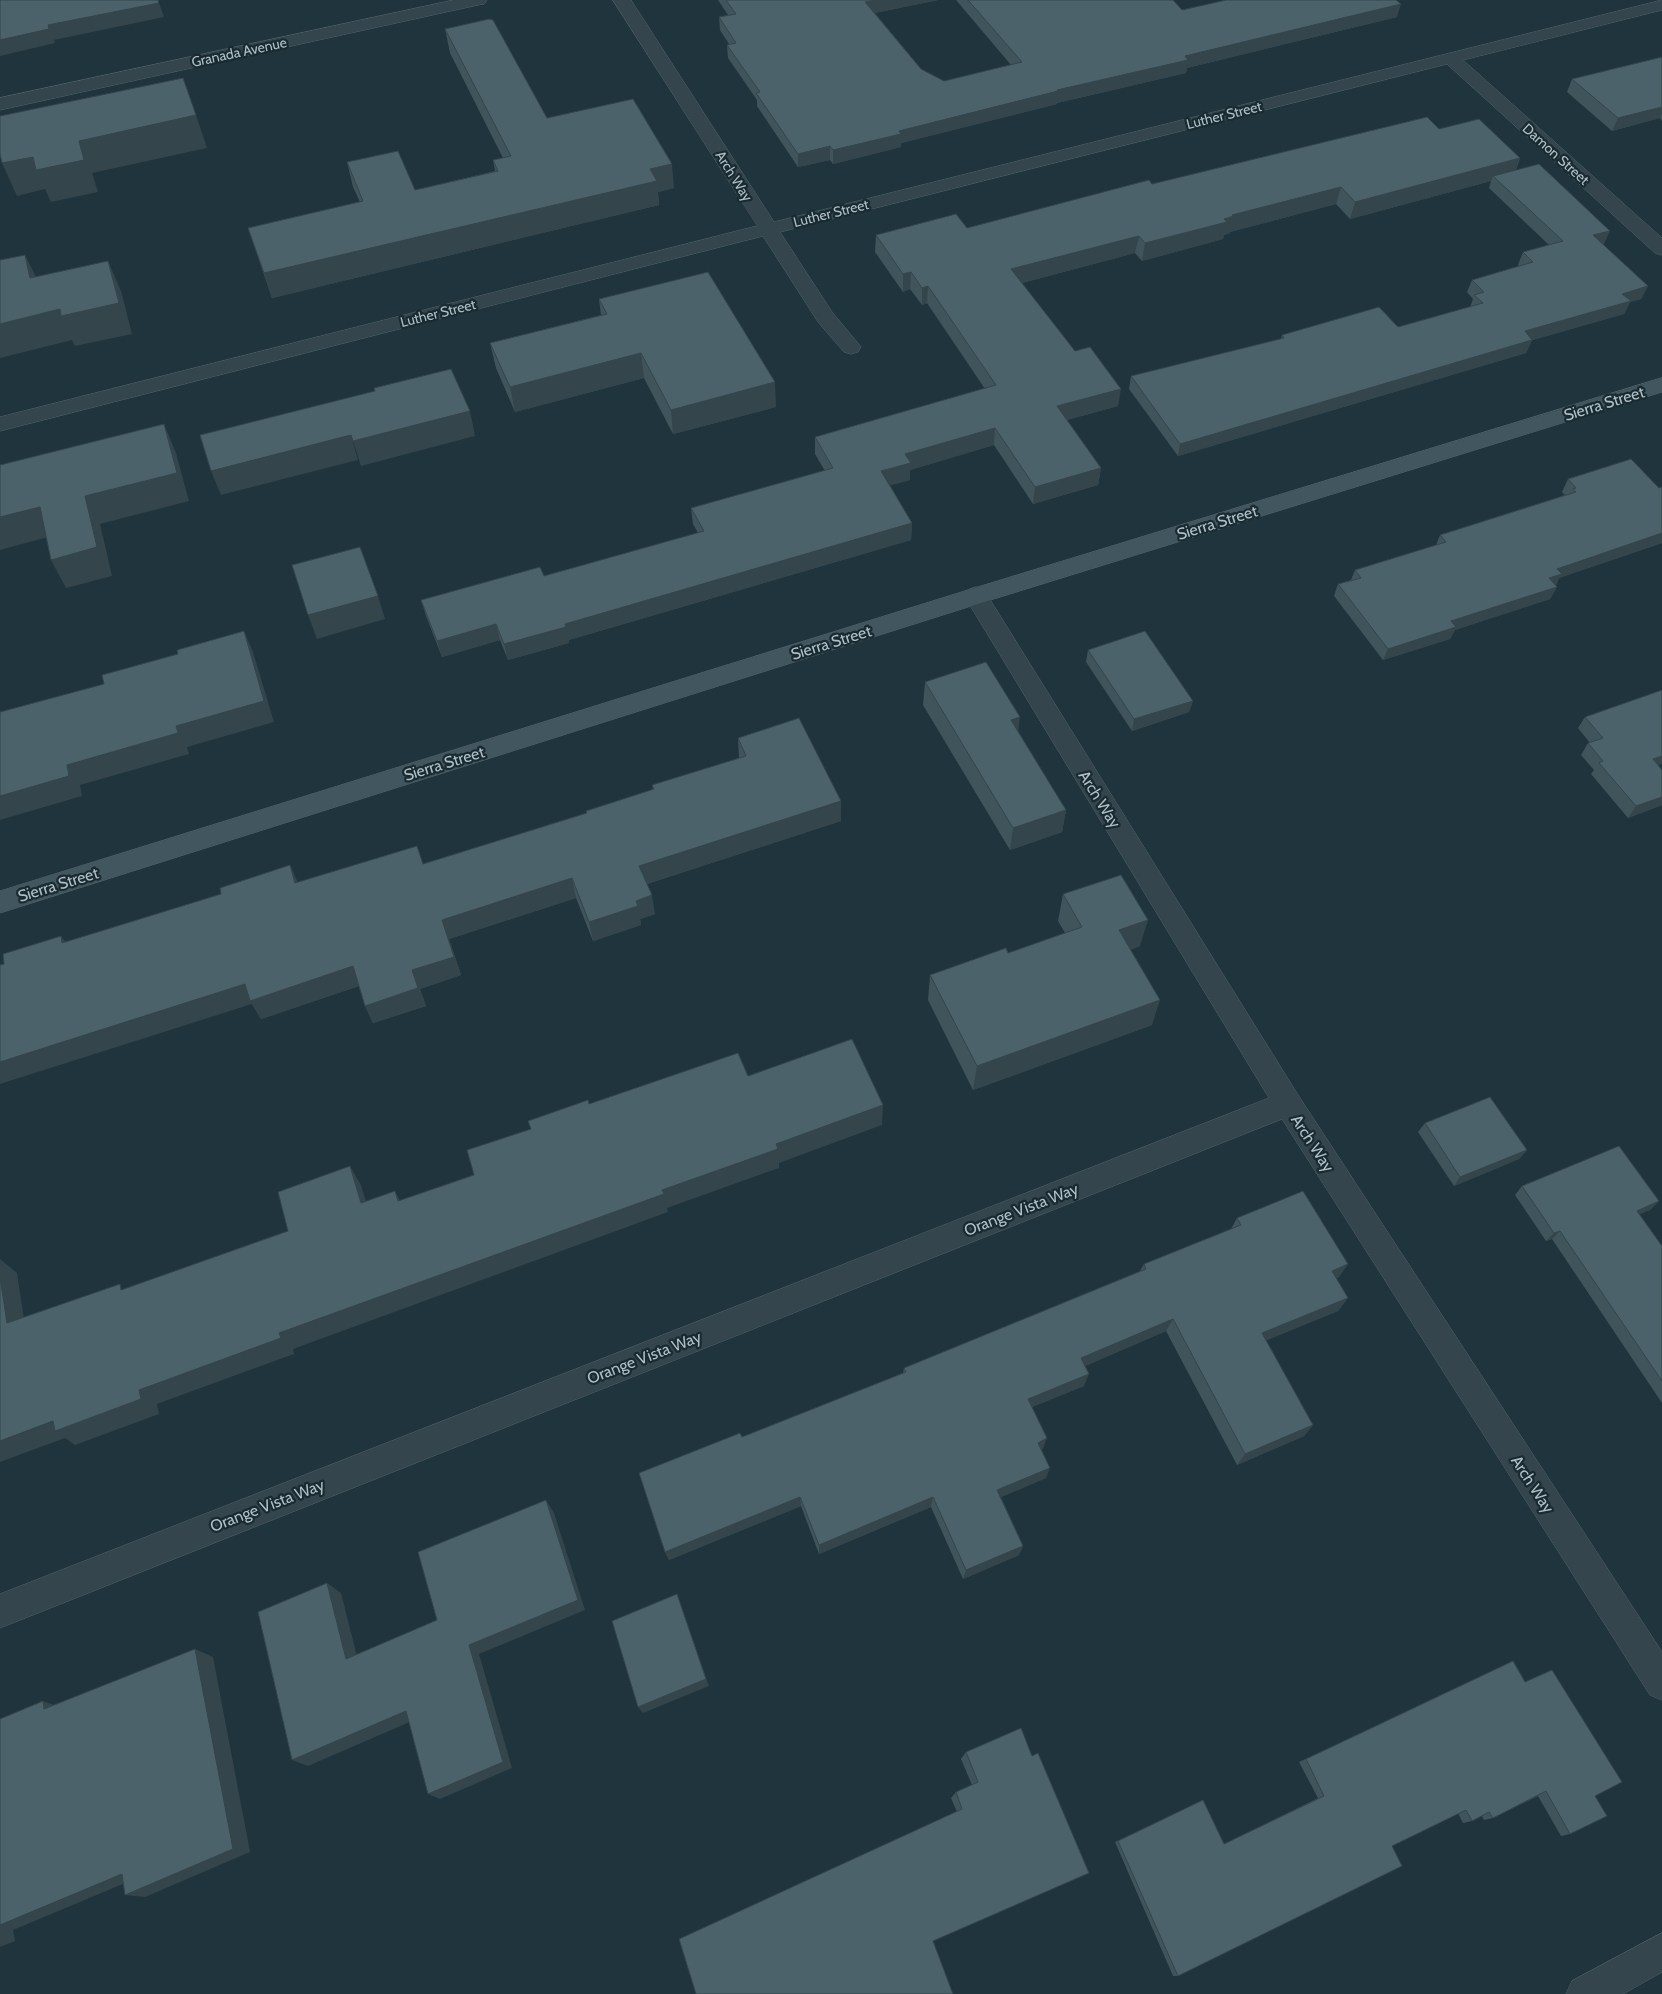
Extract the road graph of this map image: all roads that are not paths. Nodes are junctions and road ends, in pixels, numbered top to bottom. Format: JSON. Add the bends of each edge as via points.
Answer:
{"nodes":[{"id":1,"x":478,"y":0,"type":"edge"},
{"id":2,"x":622,"y":0,"type":"edge"},
{"id":3,"x":1662,"y":5,"type":"edge"},
{"id":4,"x":1450,"y":58,"type":"junction"},
{"id":5,"x":0,"y":104,"type":"edge"},
{"id":6,"x":768,"y":229,"type":"junction"},
{"id":7,"x":1662,"y":250,"type":"edge"},
{"id":8,"x":851,"y":347,"type":"dead end"},
{"id":9,"x":1662,"y":385,"type":"edge"},
{"id":10,"x":0,"y":424,"type":"edge"},
{"id":11,"x":976,"y":596,"type":"junction"},
{"id":12,"x":0,"y":902,"type":"edge"},
{"id":13,"x":1288,"y":1104,"type":"junction"},
{"id":14,"x":0,"y":1610,"type":"edge"},
{"id":15,"x":1662,"y":1683,"type":"edge"},
{"id":16,"x":1662,"y":1952,"type":"edge"},
{"id":17,"x":1584,"y":1994,"type":"edge"}],
"edges":[{"from":1,"to":5,"type":"street","name":"Granada Avenue"},
{"from":2,"to":6,"type":"street","name":"Arch Way"},
{"from":3,"to":4,"type":"street","name":"Luther Street"},
{"from":4,"to":6,"type":"street","name":"Luther Street"},
{"from":4,"to":7,"type":"street","name":"Damon Street"},
{"from":6,"to":8,"type":"street","name":"Arch Way","via":[[825,317]]},
{"from":6,"to":10,"type":"street","name":"Luther Street"},
{"from":9,"to":11,"type":"street","name":"Sierra Street"},
{"from":11,"to":12,"type":"street","name":"Sierra Street"},
{"from":11,"to":13,"type":"street","name":"Arch Way"},
{"from":13,"to":14,"type":"street","name":"Orange Vista Way"},
{"from":13,"to":15,"type":"street","name":"Arch Way"},
{"from":16,"to":17,"type":"street"}]}
